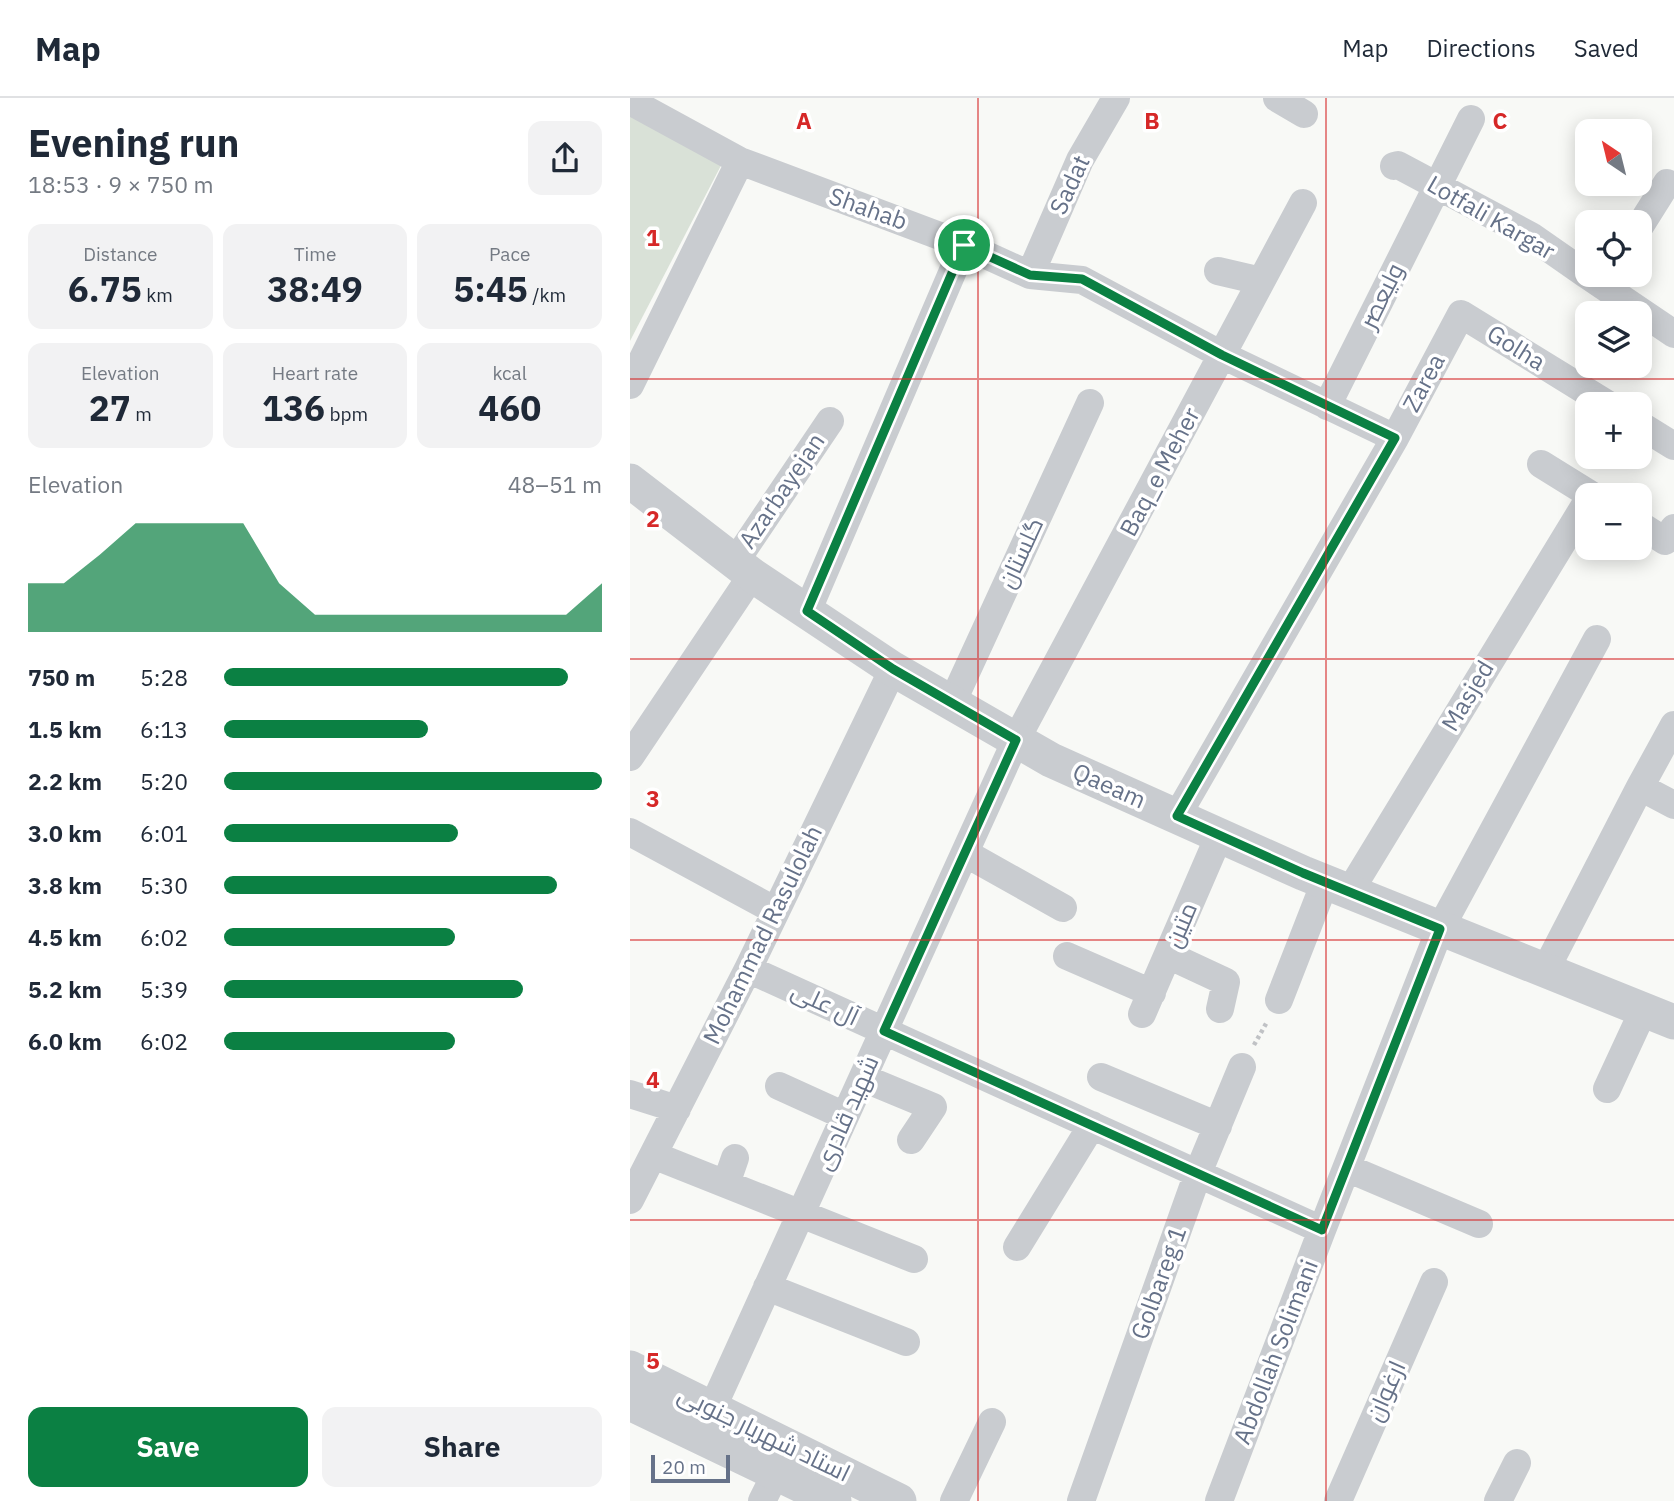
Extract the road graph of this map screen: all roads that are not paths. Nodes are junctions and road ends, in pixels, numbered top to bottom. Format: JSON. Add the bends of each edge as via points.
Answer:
{"nodes":[{"id":1,"x":1116,"y":98,"type":"edge"},
{"id":2,"x":1277,"y":98,"type":"edge"},
{"id":3,"x":630,"y":101,"type":"edge"},
{"id":4,"x":1304,"y":114,"type":"dead end"},
{"id":5,"x":1471,"y":119,"type":"dead end"},
{"id":6,"x":740,"y":161,"type":"junction"},
{"id":7,"x":1394,"y":166,"type":"dead end"},
{"id":8,"x":1667,"y":183,"type":"dead end"},
{"id":9,"x":1437,"y":186,"type":"junction"},
{"id":10,"x":1303,"y":203,"type":"dead end"},
{"id":11,"x":1650,"y":210,"type":"edge"},
{"id":12,"x":964,"y":245,"type":"junction"},
{"id":13,"x":1575,"y":264,"type":"edge"},
{"id":14,"x":1218,"y":271,"type":"dead end"},
{"id":15,"x":1030,"y":275,"type":"junction"},
{"id":16,"x":1261,"y":281,"type":"junction"},
{"id":17,"x":1610,"y":287,"type":"edge"},
{"id":18,"x":1461,"y":314,"type":"joint"},
{"id":19,"x":1674,"y":334,"type":"edge"},
{"id":20,"x":1222,"y":355,"type":"junction"},
{"id":21,"x":630,"y":385,"type":"edge"},
{"id":22,"x":1588,"y":392,"type":"edge"},
{"id":23,"x":1090,"y":403,"type":"dead end"},
{"id":24,"x":1327,"y":406,"type":"junction"},
{"id":25,"x":830,"y":421,"type":"dead end"},
{"id":26,"x":1652,"y":432,"type":"edge"},
{"id":27,"x":1395,"y":438,"type":"junction"},
{"id":28,"x":1674,"y":446,"type":"edge"},
{"id":29,"x":1541,"y":464,"type":"dead end"},
{"id":30,"x":630,"y":481,"type":"edge"},
{"id":31,"x":1575,"y":485,"type":"edge"},
{"id":32,"x":1575,"y":521,"type":"edge"},
{"id":33,"x":1652,"y":529,"type":"edge"},
{"id":34,"x":1670,"y":534,"type":"edge"},
{"id":35,"x":744,"y":568,"type":"junction"},
{"id":36,"x":807,"y":611,"type":"junction"},
{"id":37,"x":1597,"y":639,"type":"dead end"},
{"id":38,"x":893,"y":669,"type":"junction"},
{"id":39,"x":952,"y":703,"type":"junction"},
{"id":40,"x":1674,"y":725,"type":"edge"},
{"id":41,"x":1016,"y":740,"type":"junction"},
{"id":42,"x":630,"y":757,"type":"edge"},
{"id":43,"x":1640,"y":787,"type":"junction"},
{"id":44,"x":1674,"y":804,"type":"edge"},
{"id":45,"x":1177,"y":816,"type":"junction"},
{"id":46,"x":630,"y":832,"type":"edge"},
{"id":47,"x":1219,"y":835,"type":"junction"},
{"id":48,"x":965,"y":853,"type":"junction"},
{"id":49,"x":1338,"y":886,"type":"junction"},
{"id":50,"x":1063,"y":908,"type":"dead end"},
{"id":51,"x":776,"y":911,"type":"junction"},
{"id":52,"x":1440,"y":929,"type":"junction"},
{"id":53,"x":1168,"y":955,"type":"junction"},
{"id":54,"x":1067,"y":956,"type":"dead end"},
{"id":55,"x":748,"y":969,"type":"junction"},
{"id":56,"x":1546,"y":970,"type":"junction"},
{"id":57,"x":1279,"y":1000,"type":"road end"},
{"id":58,"x":1220,"y":1009,"type":"dead end"},
{"id":59,"x":1659,"y":1016,"type":"edge"},
{"id":60,"x":884,"y":1031,"type":"junction"},
{"id":61,"x":1242,"y":1067,"type":"road end"},
{"id":62,"x":863,"y":1077,"type":"junction"},
{"id":63,"x":1101,"y":1077,"type":"dead end"},
{"id":64,"x":779,"y":1086,"type":"dead end"},
{"id":65,"x":1607,"y":1089,"type":"dead end"},
{"id":66,"x":630,"y":1094,"type":"edge"},
{"id":67,"x":677,"y":1109,"type":"junction"},
{"id":68,"x":845,"y":1116,"type":"junction"},
{"id":69,"x":1092,"y":1125,"type":"junction"},
{"id":70,"x":1218,"y":1126,"type":"junction"},
{"id":71,"x":911,"y":1140,"type":"dead end"},
{"id":72,"x":653,"y":1155,"type":"junction"},
{"id":73,"x":735,"y":1158,"type":"dead end"},
{"id":74,"x":1347,"y":1168,"type":"junction"},
{"id":75,"x":1198,"y":1173,"type":"junction"},
{"id":76,"x":726,"y":1184,"type":"junction"},
{"id":77,"x":630,"y":1200,"type":"edge"},
{"id":78,"x":800,"y":1214,"type":"junction"},
{"id":79,"x":1479,"y":1224,"type":"dead end"},
{"id":80,"x":1322,"y":1230,"type":"junction"},
{"id":81,"x":1017,"y":1247,"type":"dead end"},
{"id":82,"x":914,"y":1259,"type":"dead end"},
{"id":83,"x":1434,"y":1282,"type":"dead end"},
{"id":84,"x":767,"y":1287,"type":"junction"},
{"id":85,"x":906,"y":1342,"type":"dead end"},
{"id":86,"x":630,"y":1368,"type":"edge"},
{"id":87,"x":630,"y":1403,"type":"edge"},
{"id":88,"x":712,"y":1409,"type":"junction"},
{"id":89,"x":992,"y":1422,"type":"dead end"},
{"id":90,"x":1517,"y":1463,"type":"dead end"},
{"id":91,"x":769,"y":1487,"type":"edge"},
{"id":92,"x":834,"y":1501,"type":"edge"},
{"id":93,"x":899,"y":1501,"type":"edge"},
{"id":94,"x":954,"y":1501,"type":"edge"},
{"id":95,"x":1081,"y":1501,"type":"edge"},
{"id":96,"x":1219,"y":1501,"type":"edge"},
{"id":97,"x":1338,"y":1501,"type":"edge"},
{"id":98,"x":1498,"y":1501,"type":"edge"}],
"edges":[{"from":1,"to":15,"type":"street","name":"Sadat","via":[[1080,160]]},
{"from":2,"to":4,"type":"street"},
{"from":3,"to":6,"type":"street","name":"Shahab"},
{"from":5,"to":9,"type":"street","name":"ولیعصر"},
{"from":6,"to":12,"type":"street","name":"Shahab"},
{"from":6,"to":21,"type":"street"},
{"from":7,"to":9,"type":"street","name":"Lotfali Kargar"},
{"from":8,"to":11,"type":"street"},
{"from":9,"to":13,"type":"street","name":"Lotfali Kargar"},
{"from":9,"to":24,"type":"street","name":"ولیعصر"},
{"from":10,"to":16,"type":"street","name":"Baq_e Meher"},
{"from":12,"to":15,"type":"street","name":"Shahab"},
{"from":12,"to":36,"type":"street"},
{"from":14,"to":16,"type":"street"},
{"from":15,"to":20,"type":"street","name":"Shahab","via":[[1082,279]]},
{"from":16,"to":20,"type":"street","name":"Baq_e Meher"},
{"from":17,"to":19,"type":"street","name":"Lotfali Kargar"},
{"from":18,"to":22,"type":"street","name":"Golha"},
{"from":18,"to":27,"type":"street","name":"Zarea"},
{"from":20,"to":24,"type":"street","name":"Shahab"},
{"from":20,"to":41,"type":"street","name":"Baq_e Meher"},
{"from":23,"to":39,"type":"street","name":"گلستان"},
{"from":24,"to":27,"type":"street"},
{"from":25,"to":35,"type":"street","name":"Azarbayejan"},
{"from":26,"to":28,"type":"street"},
{"from":27,"to":45,"type":"street","name":"Zarea"},
{"from":29,"to":31,"type":"street"},
{"from":30,"to":35,"type":"street","name":"Qaeam"},
{"from":32,"to":49,"type":"street","name":"Masjed"},
{"from":33,"to":34,"type":"street"},
{"from":35,"to":36,"type":"street","name":"Qaeam"},
{"from":35,"to":42,"type":"street","name":"Azarbayejan"},
{"from":36,"to":38,"type":"street","name":"Qaeam"},
{"from":37,"to":52,"type":"street","name":"Abdollah Solimani"},
{"from":38,"to":39,"type":"street","name":"Qaeam"},
{"from":38,"to":51,"type":"street","name":"Mohammad Rasulolah"},
{"from":39,"to":41,"type":"street","name":"Qaeam"},
{"from":40,"to":43,"type":"street"},
{"from":41,"to":45,"type":"street","name":"Qaeam"},
{"from":41,"to":48,"type":"street","name":"شهید قادری"},
{"from":43,"to":44,"type":"street"},
{"from":43,"to":56,"type":"street"},
{"from":45,"to":47,"type":"street","name":"Qaeam"},
{"from":46,"to":51,"type":"street"},
{"from":47,"to":49,"type":"street","name":"Qaeam"},
{"from":47,"to":53,"type":"street","name":"متین"},
{"from":48,"to":50,"type":"street"},
{"from":48,"to":60,"type":"street","name":"شهید قادری"},
{"from":49,"to":52,"type":"street","name":"Qaeam"},
{"from":49,"to":57,"type":"street","name":"Masjed"},
{"from":51,"to":55,"type":"street","name":"Mohammad Rasulolah"},
{"from":52,"to":56,"type":"street","name":"Qaeam"},
{"from":52,"to":74,"type":"street","name":"Abdollah Solimani"},
{"from":53,"to":54,"type":"street","name":"متین","via":[[1147,1004]]},
{"from":53,"to":58,"type":"street","via":[[1226,982]]},
{"from":55,"to":60,"type":"street","name":"آل علی"},
{"from":55,"to":67,"type":"street","name":"Mohammad Rasulolah"},
{"from":56,"to":59,"type":"street","name":"Qaeam"},
{"from":59,"to":65,"type":"street"},
{"from":60,"to":62,"type":"street","name":"شهید قادری"},
{"from":60,"to":69,"type":"street","name":"آل علی"},
{"from":61,"to":70,"type":"street","name":"Golbareg 1"},
{"from":62,"to":68,"type":"street","name":"شهید قادری"},
{"from":62,"to":71,"type":"street","via":[[933,1107]]},
{"from":63,"to":70,"type":"street"},
{"from":64,"to":68,"type":"street"},
{"from":66,"to":67,"type":"street"},
{"from":67,"to":72,"type":"street","name":"Mohammad Rasulolah"},
{"from":68,"to":78,"type":"street","name":"شهید قادری"},
{"from":69,"to":75,"type":"street","name":"آل علی"},
{"from":69,"to":81,"type":"street"},
{"from":70,"to":75,"type":"street","name":"Golbareg 1"},
{"from":72,"to":76,"type":"street"},
{"from":72,"to":77,"type":"street","name":"Mohammad Rasulolah"},
{"from":73,"to":76,"type":"street"},
{"from":74,"to":79,"type":"street"},
{"from":74,"to":80,"type":"street","name":"Abdollah Solimani"},
{"from":75,"to":80,"type":"street","name":"آل علی"},
{"from":75,"to":95,"type":"street","name":"Golbareg 1"},
{"from":76,"to":78,"type":"street"},
{"from":78,"to":82,"type":"street"},
{"from":78,"to":84,"type":"street","name":"شهید قادری"},
{"from":80,"to":96,"type":"street","name":"Abdollah Solimani"},
{"from":83,"to":97,"type":"street","name":"ارغوان"},
{"from":84,"to":85,"type":"street"},
{"from":84,"to":88,"type":"street","name":"شهید قادری"},
{"from":86,"to":88,"type":"street","name":"استاد شهریار جنوبی"},
{"from":87,"to":91,"type":"street","name":"استاد شهریار جنوبی"},
{"from":88,"to":93,"type":"street","name":"استاد شهریار جنوبی"},
{"from":89,"to":94,"type":"street"},
{"from":90,"to":98,"type":"street"},
{"from":91,"to":92,"type":"street","name":"استاد شهریار جنوبی"}]}
